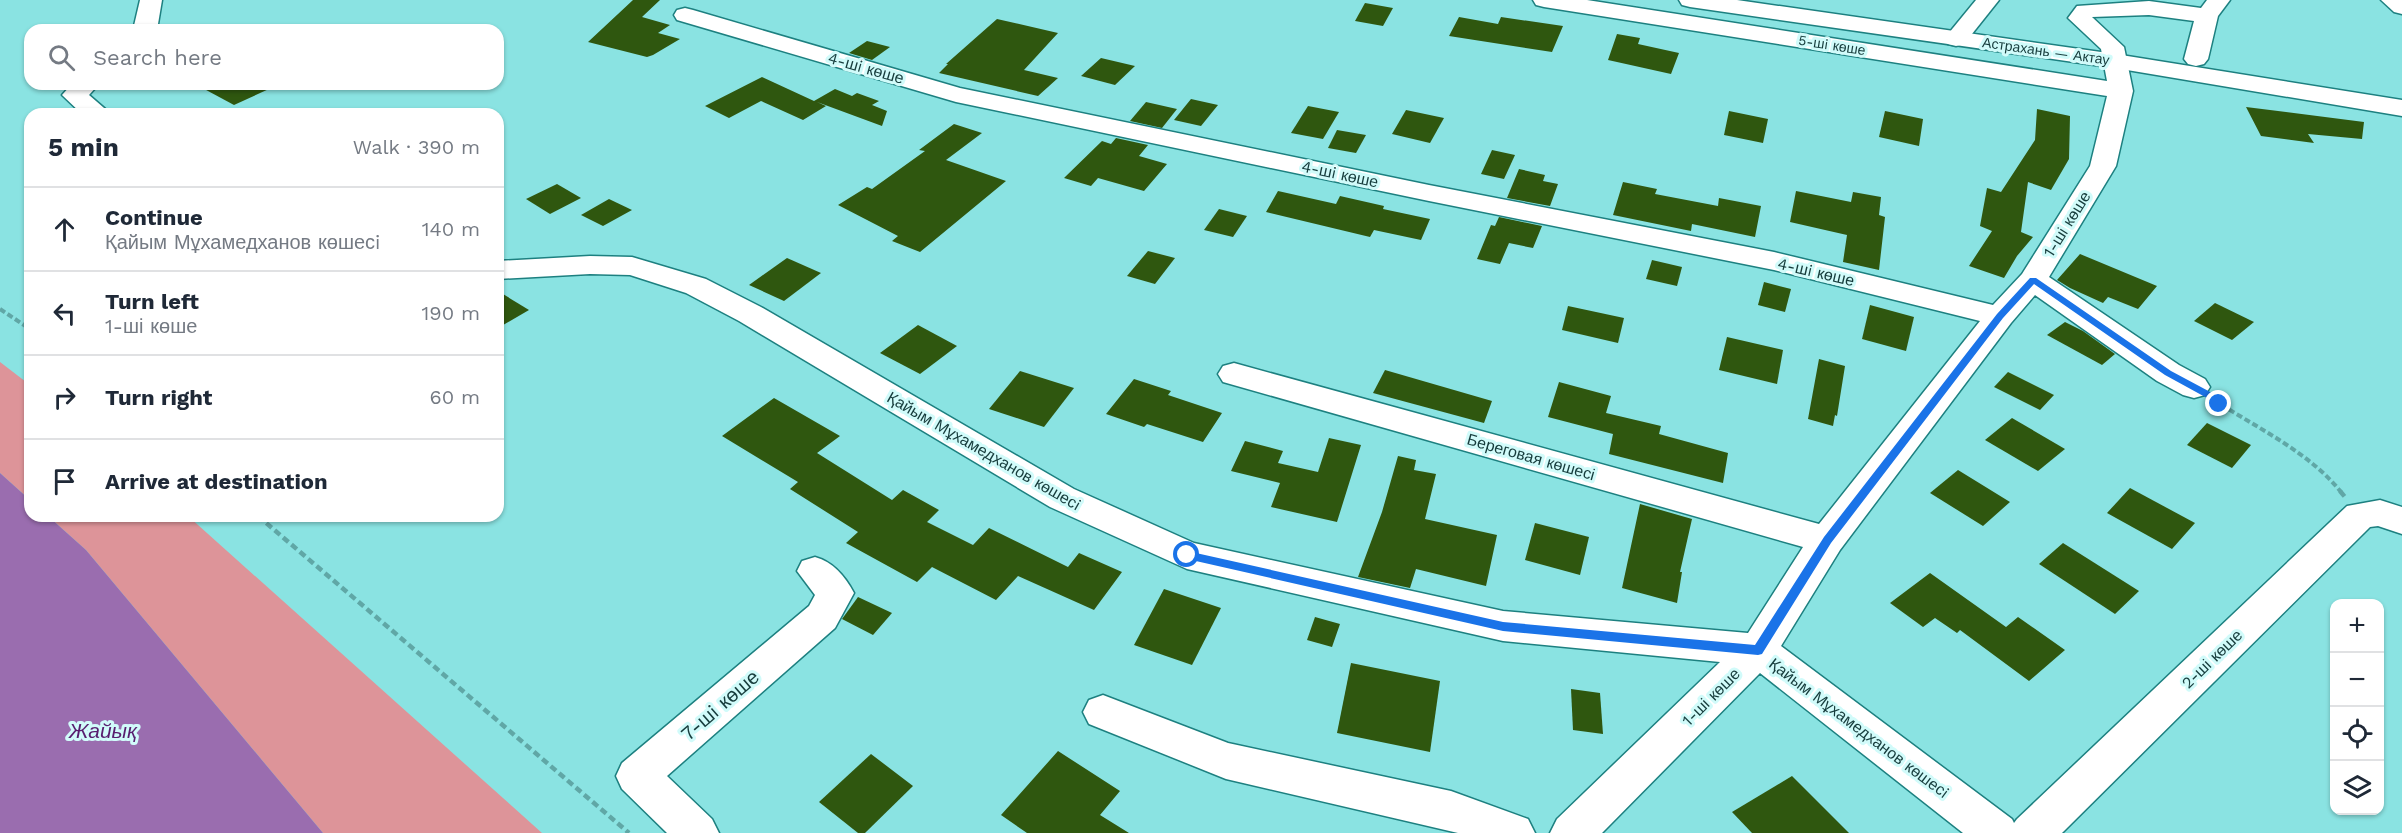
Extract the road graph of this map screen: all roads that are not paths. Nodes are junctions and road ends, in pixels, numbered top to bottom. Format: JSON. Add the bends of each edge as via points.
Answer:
{"nodes":[{"id":1,"x":151,"y":0,"type":"edge"},
{"id":2,"x":1544,"y":0,"type":"edge"},
{"id":3,"x":1689,"y":0,"type":"edge"},
{"id":4,"x":1800,"y":0,"type":"edge"},
{"id":5,"x":1989,"y":0,"type":"edge"},
{"id":6,"x":2392,"y":0,"type":"edge"},
{"id":7,"x":2402,"y":7,"type":"edge"},
{"id":8,"x":2213,"y":8,"type":"edge"},
{"id":9,"x":685,"y":15,"type":"dead end"},
{"id":10,"x":147,"y":24,"type":"edge"},
{"id":11,"x":1962,"y":32,"type":"junction"},
{"id":12,"x":2196,"y":59,"type":"junction"},
{"id":13,"x":2116,"y":67,"type":"junction"},
{"id":14,"x":80,"y":90,"type":"edge"},
{"id":15,"x":2402,"y":92,"type":"edge"},
{"id":16,"x":90,"y":108,"type":"edge"},
{"id":17,"x":2402,"y":108,"type":"edge"},
{"id":18,"x":504,"y":270,"type":"edge"},
{"id":19,"x":2033,"y":280,"type":"junction"},
{"id":20,"x":2000,"y":316,"type":"junction"},
{"id":21,"x":1234,"y":374,"type":"dead end"},
{"id":22,"x":2194,"y":387,"type":"road end"},
{"id":23,"x":2402,"y":521,"type":"edge"},
{"id":24,"x":1827,"y":540,"type":"junction"},
{"id":25,"x":815,"y":571,"type":"dead end"},
{"id":26,"x":1758,"y":650,"type":"junction"},
{"id":27,"x":1103,"y":712,"type":"dead end"},
{"id":28,"x":697,"y":833,"type":"edge"},
{"id":29,"x":1513,"y":833,"type":"edge"},
{"id":30,"x":1572,"y":833,"type":"edge"},
{"id":31,"x":1997,"y":833,"type":"edge"},
{"id":32,"x":2032,"y":833,"type":"edge"}],
"edges":[{"from":1,"to":10,"type":"main road"},
{"from":2,"to":13,"type":"main road","name":"5-шi көше"},
{"from":3,"to":11,"type":"main road","name":"Астрахань — Актау"},
{"from":4,"to":11,"type":"main road","name":"Астрахань — Актау"},
{"from":5,"to":11,"type":"main road"},
{"from":6,"to":7,"type":"main road"},
{"from":8,"to":12,"type":"main road"},
{"from":8,"to":13,"type":"main road","via":[[2085,11],[2079,18]]},
{"from":9,"to":20,"type":"main road","name":"4-шi көше","via":[[956,94],[1774,261]]},
{"from":11,"to":13,"type":"main road","name":"Астрахань — Актау"},
{"from":12,"to":13,"type":"main road","name":"Астрахань — Актау"},
{"from":12,"to":15,"type":"main road","name":"Астрахань — Актау"},
{"from":13,"to":17,"type":"main road","name":"Астрахань — Актау"},
{"from":13,"to":19,"type":"main road","name":"1-ші көше","via":[[2103,166]]},
{"from":14,"to":16,"type":"main road","via":[[74,95]]},
{"from":18,"to":26,"type":"main road","name":"Қайым Мұхамедханов көшесi","via":[[632,266],[696,286],[1062,498],[1187,555],[1503,626]]},
{"from":19,"to":20,"type":"main road","name":"1-ші көше"},
{"from":19,"to":22,"type":"main road"},
{"from":20,"to":24,"type":"main road","name":"1-ші көше"},
{"from":21,"to":24,"type":"main road","name":"Береговая көшесі"},
{"from":23,"to":32,"type":"main road","name":"2-ші көше","via":[[2380,513],[2360,515]]},
{"from":24,"to":26,"type":"main road","name":"1-ші көше"},
{"from":25,"to":28,"type":"main road","name":"7-шi көше","via":[[835,593],[822,617],[637,776]]},
{"from":26,"to":30,"type":"main road","name":"1-ші көше"},
{"from":26,"to":31,"type":"main road","name":"Қайым Мұхамедханов көшесi"},
{"from":27,"to":29,"type":"main road","via":[[1226,761],[1452,811]]}]}
